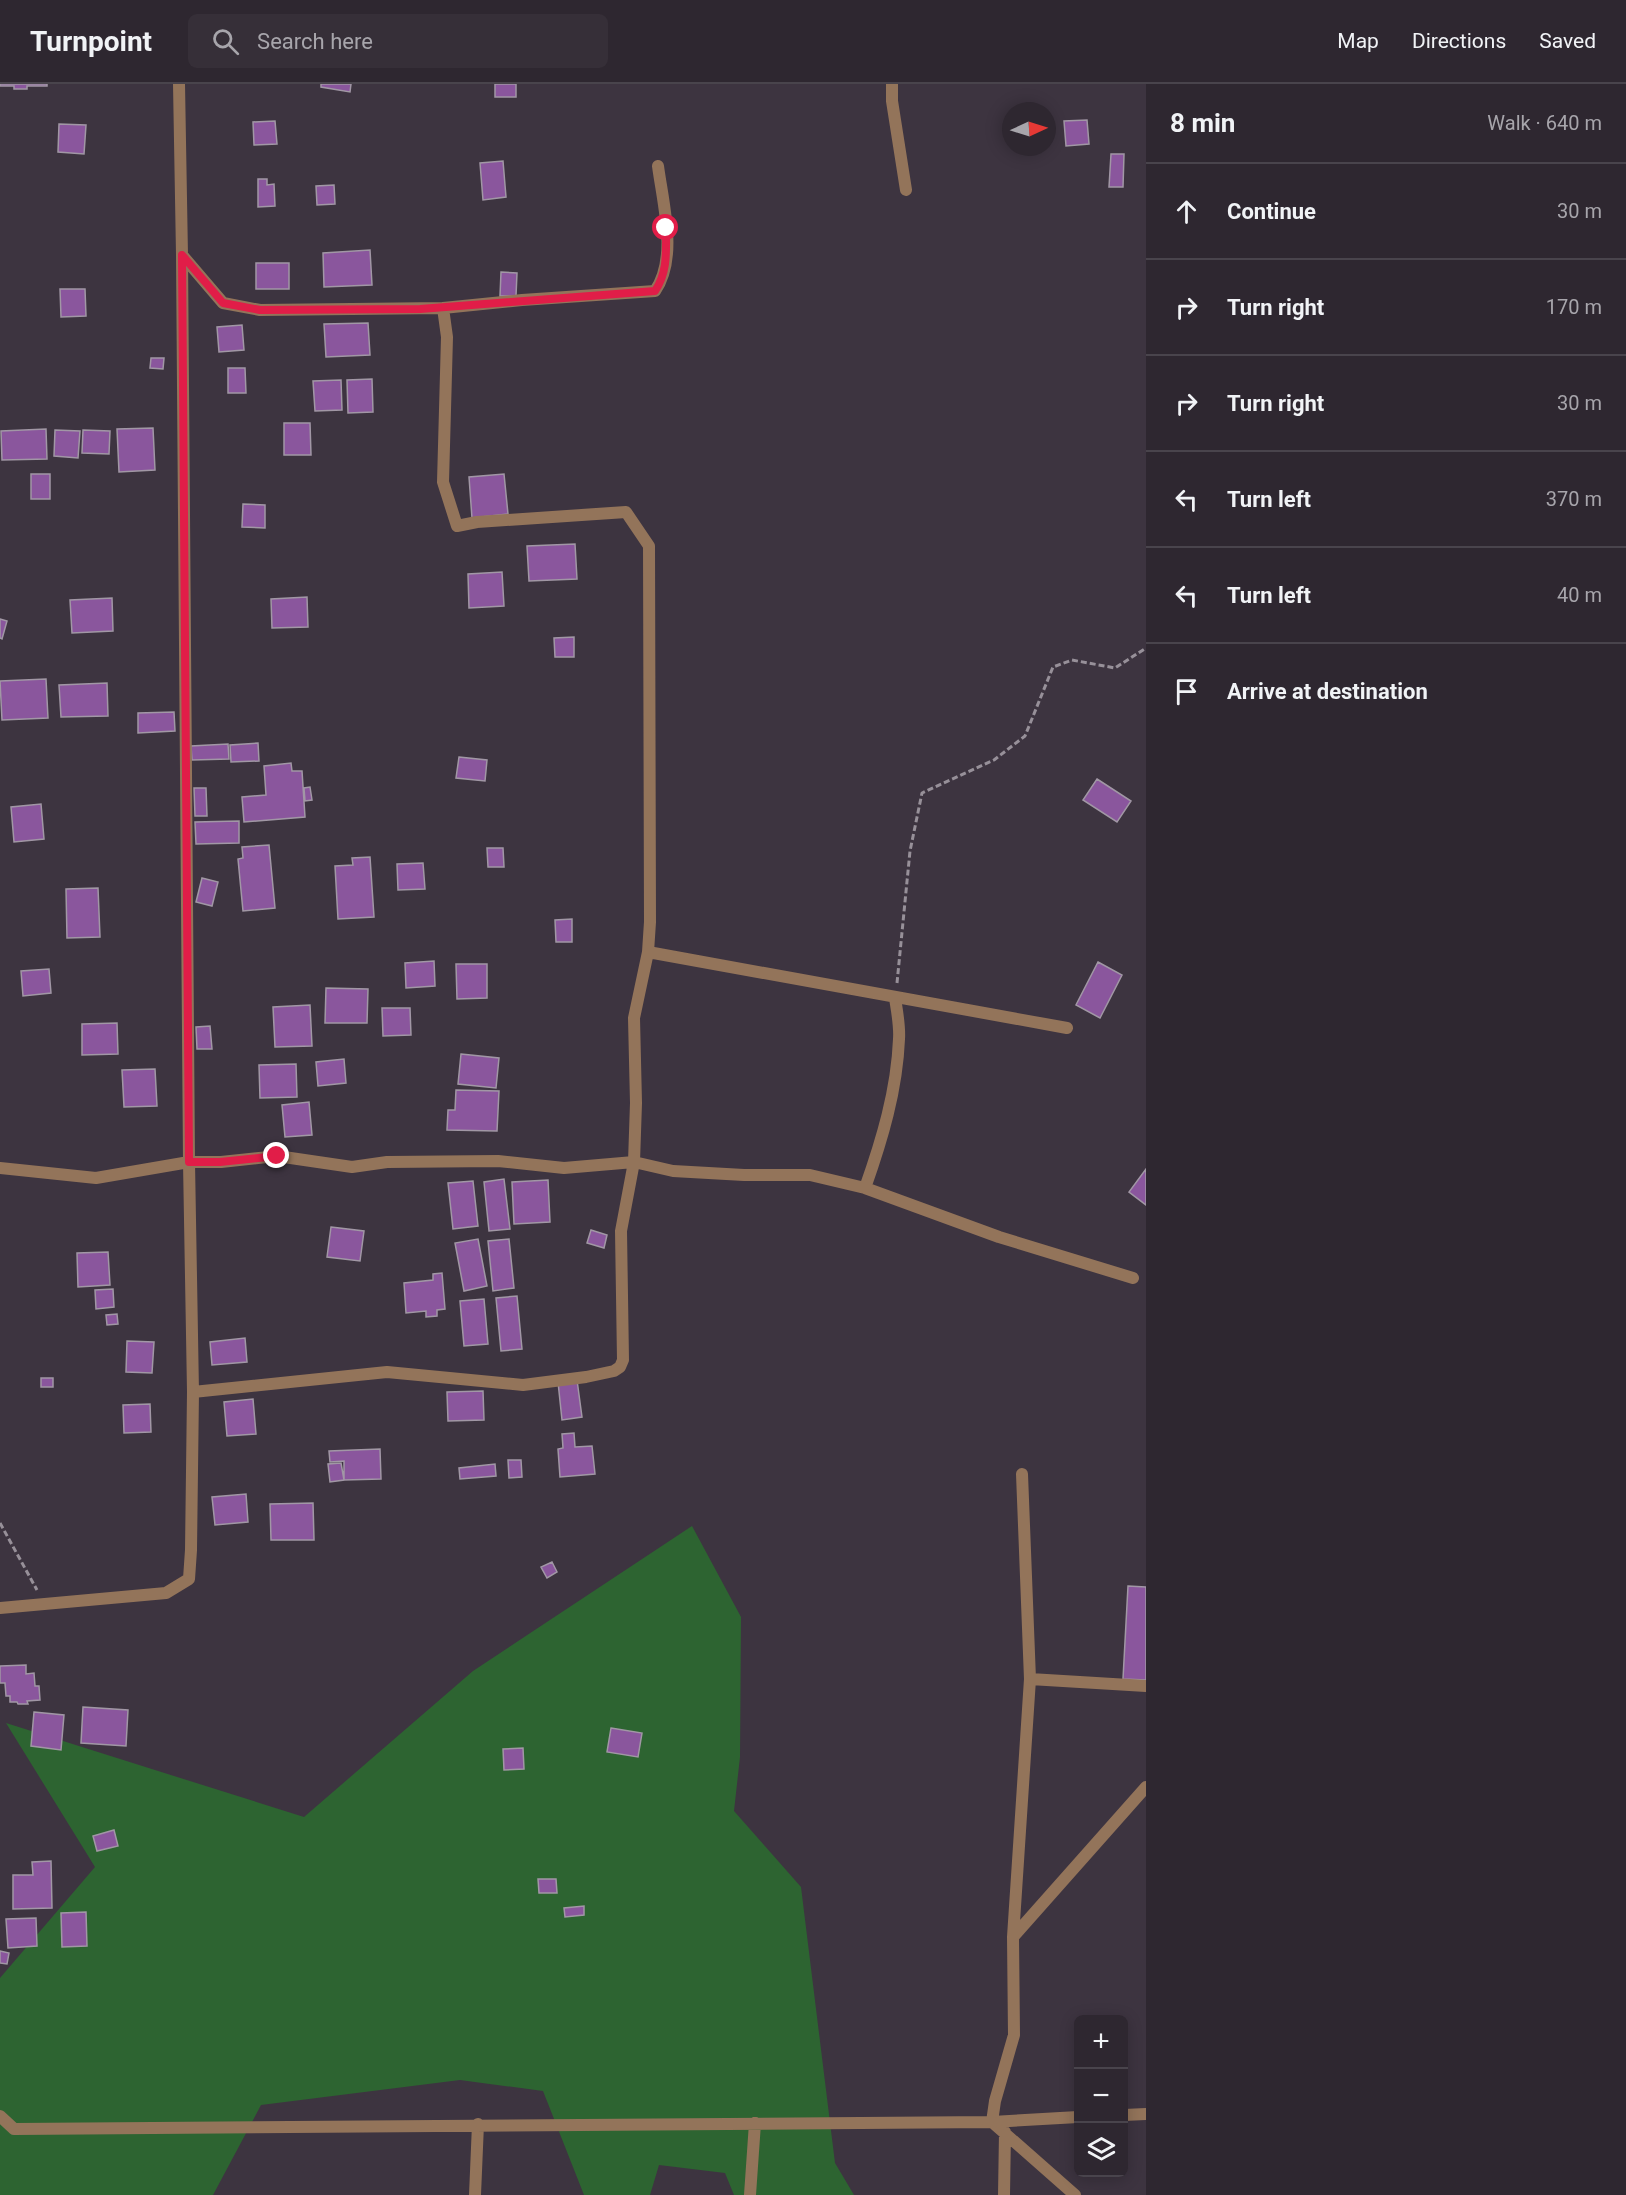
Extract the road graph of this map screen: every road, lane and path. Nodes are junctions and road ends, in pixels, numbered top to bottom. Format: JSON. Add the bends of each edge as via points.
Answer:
{"nodes":[{"id":1,"x":179,"y":84,"type":"edge"},
{"id":2,"x":892,"y":84,"type":"edge"},
{"id":3,"x":658,"y":166,"type":"dead end"},
{"id":4,"x":906,"y":190,"type":"dead end"},
{"id":5,"x":182,"y":255,"type":"junction"},
{"id":6,"x":443,"y":308,"type":"junction"},
{"id":7,"x":1146,"y":648,"type":"edge"},
{"id":8,"x":648,"y":952,"type":"junction"},
{"id":9,"x":896,"y":998,"type":"junction"},
{"id":10,"x":1067,"y":1028,"type":"dead end"},
{"id":11,"x":189,"y":1162,"type":"junction"},
{"id":12,"x":634,"y":1162,"type":"junction"},
{"id":13,"x":0,"y":1168,"type":"edge"},
{"id":14,"x":865,"y":1188,"type":"junction"},
{"id":15,"x":1133,"y":1278,"type":"dead end"},
{"id":16,"x":193,"y":1392,"type":"junction"},
{"id":17,"x":1022,"y":1474,"type":"dead end"},
{"id":18,"x":0,"y":1523,"type":"edge"},
{"id":19,"x":45,"y":1603,"type":"junction"},
{"id":20,"x":0,"y":1608,"type":"edge"},
{"id":21,"x":1030,"y":1678,"type":"junction"},
{"id":22,"x":1146,"y":1686,"type":"edge"},
{"id":23,"x":1146,"y":1787,"type":"edge"},
{"id":24,"x":1013,"y":1937,"type":"junction"},
{"id":25,"x":1146,"y":2114,"type":"edge"},
{"id":26,"x":1128,"y":2115,"type":"edge"},
{"id":27,"x":0,"y":2116,"type":"edge"},
{"id":28,"x":1074,"y":2117,"type":"edge"},
{"id":29,"x":993,"y":2122,"type":"junction"},
{"id":30,"x":755,"y":2123,"type":"junction"},
{"id":31,"x":478,"y":2124,"type":"junction"},
{"id":32,"x":1005,"y":2132,"type":"junction"},
{"id":33,"x":475,"y":2195,"type":"edge"},
{"id":34,"x":750,"y":2195,"type":"edge"},
{"id":35,"x":1004,"y":2195,"type":"edge"},
{"id":36,"x":1075,"y":2195,"type":"edge"}],
"edges":[{"from":1,"to":5,"type":"street"},
{"from":2,"to":4,"type":"street"},
{"from":3,"to":6,"type":"street","via":[[666,262],[663,281],[655,291]]},
{"from":5,"to":6,"type":"street","via":[[223,303],[260,310]]},
{"from":5,"to":11,"type":"street"},
{"from":6,"to":8,"type":"street","via":[[447,337],[443,482],[457,526],[626,512],[649,546]]},
{"from":7,"to":9,"type":"path","via":[[1115,668],[1072,660],[1053,667],[1025,736],[994,760],[922,793],[910,851]]},
{"from":8,"to":9,"type":"street"},
{"from":8,"to":12,"type":"street","via":[[634,1018]]},
{"from":9,"to":10,"type":"street"},
{"from":9,"to":14,"type":"street","via":[[899,1038],[893,1083],[883,1137]]},
{"from":11,"to":12,"type":"street","via":[[277,1156],[352,1167],[387,1162],[498,1161],[564,1168]]},
{"from":11,"to":13,"type":"street","via":[[96,1178]]},
{"from":11,"to":16,"type":"street"},
{"from":12,"to":14,"type":"street","via":[[673,1171],[810,1175]]},
{"from":12,"to":16,"type":"street","via":[[621,1231],[623,1360],[614,1371],[523,1385],[387,1372]]},
{"from":14,"to":15,"type":"street","via":[[999,1237]]},
{"from":16,"to":19,"type":"street","via":[[189,1579],[166,1593]]},
{"from":17,"to":21,"type":"street"},
{"from":18,"to":19,"type":"path"},
{"from":19,"to":20,"type":"street"},
{"from":21,"to":22,"type":"street"},
{"from":21,"to":24,"type":"street"},
{"from":23,"to":24,"type":"street"},
{"from":24,"to":29,"type":"street","via":[[1014,2035]]},
{"from":25,"to":26,"type":"street"},
{"from":27,"to":31,"type":"street","via":[[14,2130]]},
{"from":28,"to":29,"type":"street"},
{"from":29,"to":30,"type":"street"},
{"from":29,"to":32,"type":"street"},
{"from":30,"to":31,"type":"street"},
{"from":30,"to":34,"type":"street"},
{"from":31,"to":33,"type":"street"},
{"from":32,"to":35,"type":"street"},
{"from":32,"to":36,"type":"street"}]}
